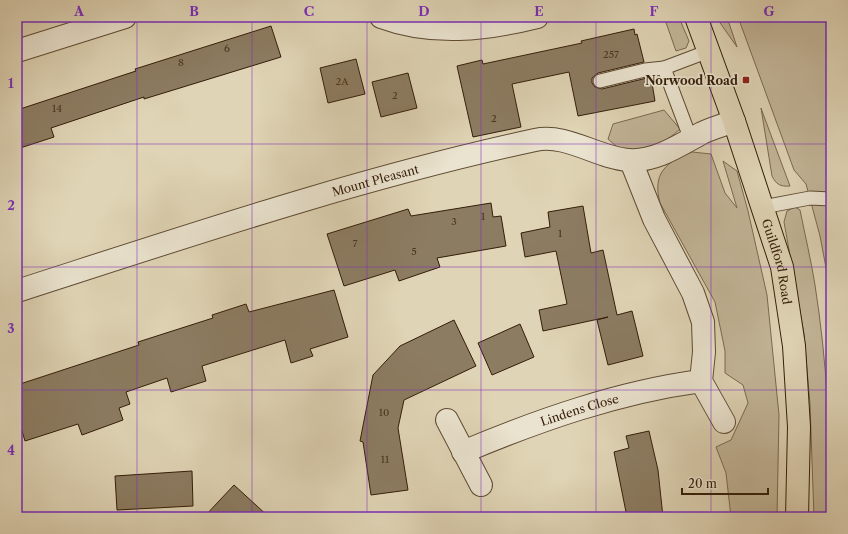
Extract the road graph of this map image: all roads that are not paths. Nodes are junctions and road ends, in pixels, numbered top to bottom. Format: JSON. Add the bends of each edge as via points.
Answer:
{"nodes":[{"id":1,"x":125,"y":17,"type":"edge"},
{"id":2,"x":381,"y":17,"type":"edge"},
{"id":3,"x":537,"y":17,"type":"edge"},
{"id":4,"x":696,"y":17,"type":"edge"},
{"id":5,"x":443,"y":23,"type":"edge"},
{"id":6,"x":17,"y":51,"type":"edge"},
{"id":7,"x":709,"y":51,"type":"junction"},
{"id":8,"x":664,"y":68,"type":"junction"},
{"id":9,"x":600,"y":81,"type":"dead end"},
{"id":10,"x":734,"y":121,"type":"junction"},
{"id":11,"x":691,"y":140,"type":"junction"},
{"id":12,"x":631,"y":161,"type":"junction"},
{"id":13,"x":831,"y":199,"type":"edge"},
{"id":14,"x":763,"y":207,"type":"junction"},
{"id":15,"x":17,"y":291,"type":"edge"},
{"id":16,"x":701,"y":380,"type":"junction"},
{"id":17,"x":447,"y":420,"type":"dead end"},
{"id":18,"x":724,"y":422,"type":"dead end"},
{"id":19,"x":463,"y":452,"type":"junction"},
{"id":20,"x":481,"y":485,"type":"dead end"},
{"id":21,"x":797,"y":517,"type":"edge"}],
"edges":[{"from":1,"to":6,"type":"street"},
{"from":2,"to":5,"type":"street","via":[[396,22]]},
{"from":3,"to":5,"type":"street","via":[[503,26]]},
{"from":4,"to":7,"type":"main road","name":"Guildford Road"},
{"from":7,"to":8,"type":"lane"},
{"from":7,"to":10,"type":"main road","name":"Guildford Road"},
{"from":8,"to":9,"type":"lane"},
{"from":8,"to":11,"type":"lane"},
{"from":10,"to":11,"type":"street","name":"Mount Pleasant","via":[[704,132]]},
{"from":10,"to":14,"type":"main road","name":"Guildford Road"},
{"from":11,"to":12,"type":"street","name":"Mount Pleasant","via":[[658,156]]},
{"from":12,"to":15,"type":"street","name":"Mount Pleasant","via":[[608,157],[558,139],[538,139],[387,175]]},
{"from":12,"to":16,"type":"street","via":[[654,219],[693,293],[703,322],[704,352]]},
{"from":13,"to":14,"type":"lane","via":[[810,198]]},
{"from":14,"to":21,"type":"main road","name":"Guildford Road","via":[[782,267],[794,346],[799,427]]},
{"from":16,"to":18,"type":"street"},
{"from":16,"to":19,"type":"street","name":"Lindens Close","via":[[604,401]]},
{"from":17,"to":19,"type":"street"},
{"from":19,"to":20,"type":"street"}]}
